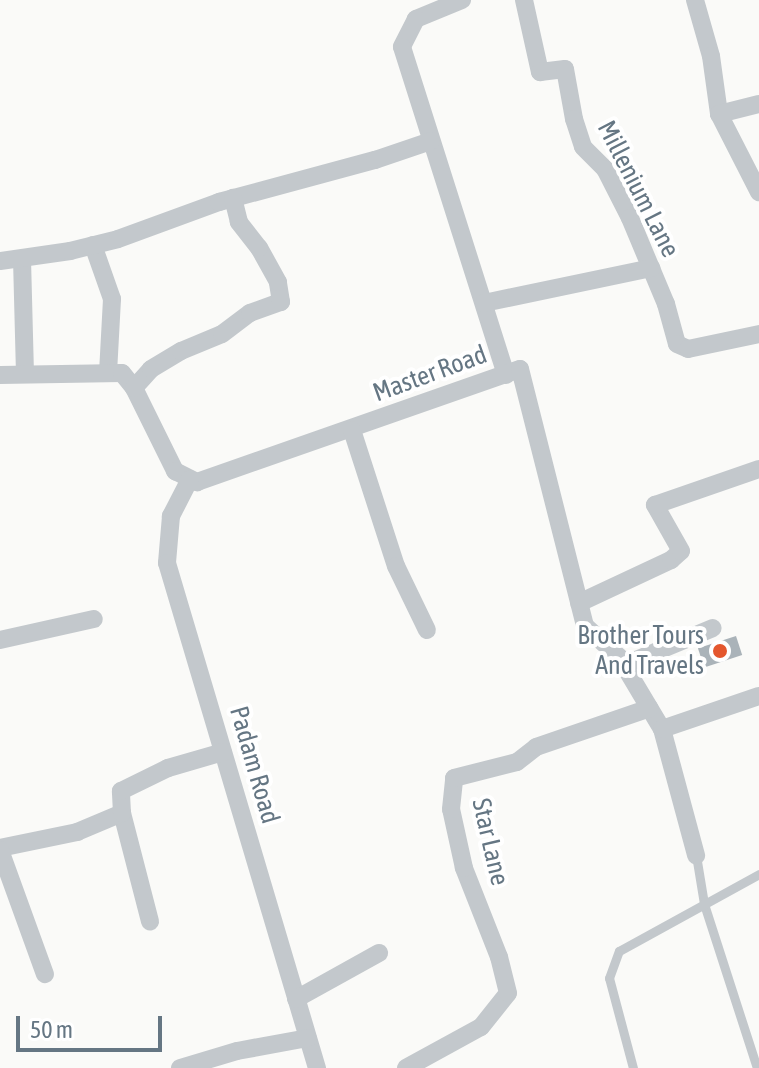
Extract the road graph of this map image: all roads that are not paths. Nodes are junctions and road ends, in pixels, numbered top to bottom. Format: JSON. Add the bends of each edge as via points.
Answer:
{"nodes":[{"id":1,"x":462,"y":0,"type":"edge"},
{"id":2,"x":524,"y":0,"type":"edge"},
{"id":3,"x":695,"y":0,"type":"edge"},
{"id":4,"x":759,"y":104,"type":"edge"},
{"id":5,"x":719,"y":114,"type":"junction"},
{"id":6,"x":431,"y":141,"type":"junction"},
{"id":7,"x":759,"y":192,"type":"edge"},
{"id":8,"x":233,"y":198,"type":"junction"},
{"id":9,"x":93,"y":245,"type":"junction"},
{"id":10,"x":22,"y":259,"type":"junction"},
{"id":11,"x":0,"y":261,"type":"edge"},
{"id":12,"x":651,"y":268,"type":"junction"},
{"id":13,"x":484,"y":303,"type":"junction"},
{"id":14,"x":759,"y":334,"type":"edge"},
{"id":15,"x":108,"y":373,"type":"junction"},
{"id":16,"x":25,"y":374,"type":"junction"},
{"id":17,"x":0,"y":375,"type":"edge"},
{"id":18,"x":506,"y":375,"type":"junction"},
{"id":19,"x":134,"y":388,"type":"junction"},
{"id":20,"x":352,"y":430,"type":"junction"},
{"id":21,"x":759,"y":469,"type":"edge"},
{"id":22,"x":190,"y":479,"type":"junction"},
{"id":23,"x":579,"y":603,"type":"junction"},
{"id":24,"x":94,"y":619,"type":"dead end"},
{"id":25,"x":713,"y":628,"type":"dead end"},
{"id":26,"x":427,"y":630,"type":"dead end"},
{"id":27,"x":0,"y":640,"type":"edge"},
{"id":28,"x":624,"y":665,"type":"junction"},
{"id":29,"x":759,"y":696,"type":"edge"},
{"id":30,"x":650,"y":708,"type":"junction"},
{"id":31,"x":662,"y":729,"type":"junction"},
{"id":32,"x":223,"y":752,"type":"junction"},
{"id":33,"x":122,"y":813,"type":"junction"},
{"id":34,"x":0,"y":849,"type":"edge"},
{"id":35,"x":696,"y":855,"type":"joint"},
{"id":36,"x":759,"y":874,"type":"edge"},
{"id":37,"x":704,"y":904,"type":"junction"},
{"id":38,"x":150,"y":921,"type":"dead end"},
{"id":39,"x":379,"y":953,"type":"dead end"},
{"id":40,"x":45,"y":974,"type":"dead end"},
{"id":41,"x":296,"y":999,"type":"junction"},
{"id":42,"x":308,"y":1038,"type":"junction"},
{"id":43,"x":206,"y":1064,"type":"edge"},
{"id":44,"x":180,"y":1068,"type":"edge"},
{"id":45,"x":317,"y":1068,"type":"edge"},
{"id":46,"x":406,"y":1068,"type":"edge"},
{"id":47,"x":633,"y":1068,"type":"edge"},
{"id":48,"x":757,"y":1068,"type":"edge"}],
"edges":[{"from":1,"to":6,"type":"street","via":[[416,19],[402,47]]},
{"from":2,"to":12,"type":"street","name":"Millenium Lane","via":[[540,72],[565,69],[583,147],[605,169]]},
{"from":3,"to":5,"type":"street","via":[[711,56]]},
{"from":4,"to":5,"type":"street"},
{"from":5,"to":7,"type":"street"},
{"from":6,"to":8,"type":"street"},
{"from":6,"to":13,"type":"street"},
{"from":8,"to":9,"type":"street"},
{"from":8,"to":19,"type":"street","via":[[239,222],[278,282],[281,302],[181,351],[151,369]]},
{"from":9,"to":10,"type":"street"},
{"from":9,"to":15,"type":"street","via":[[112,299]]},
{"from":10,"to":11,"type":"street"},
{"from":10,"to":16,"type":"street"},
{"from":12,"to":13,"type":"street"},
{"from":12,"to":14,"type":"street","name":"Millenium Lane","via":[[677,344],[688,349]]},
{"from":13,"to":18,"type":"street"},
{"from":15,"to":16,"type":"street"},
{"from":15,"to":19,"type":"street","via":[[122,373]]},
{"from":16,"to":17,"type":"street"},
{"from":18,"to":20,"type":"street","name":"Master Road"},
{"from":18,"to":23,"type":"street","name":"Master Road","via":[[520,369]]},
{"from":19,"to":22,"type":"street","via":[[175,471]]},
{"from":20,"to":22,"type":"street","name":"Master Road","via":[[197,482]]},
{"from":20,"to":26,"type":"street","via":[[396,566]]},
{"from":21,"to":23,"type":"street","via":[[655,505],[681,551]]},
{"from":22,"to":32,"type":"street","name":"Padam Road","via":[[171,516],[167,563]]},
{"from":23,"to":28,"type":"street","name":"Master Road","via":[[585,626]]},
{"from":24,"to":27,"type":"street"},
{"from":25,"to":28,"type":"street"},
{"from":28,"to":30,"type":"street","name":"Master Road"},
{"from":29,"to":31,"type":"street"},
{"from":30,"to":31,"type":"street","name":"Master Road"},
{"from":30,"to":46,"type":"street","name":"Star Lane","via":[[536,747],[517,762],[454,778],[451,809],[464,868],[508,993],[481,1027]]},
{"from":31,"to":35,"type":"street","name":"Master Road"},
{"from":32,"to":33,"type":"street","via":[[168,768],[121,791]]},
{"from":32,"to":41,"type":"street","name":"Padam Road"},
{"from":33,"to":34,"type":"street","via":[[77,832]]},
{"from":33,"to":38,"type":"street"},
{"from":34,"to":40,"type":"street"},
{"from":35,"to":37,"type":"lane"},
{"from":36,"to":37,"type":"lane"},
{"from":37,"to":47,"type":"lane","via":[[619,951],[609,978]]},
{"from":37,"to":48,"type":"lane"},
{"from":39,"to":41,"type":"street"},
{"from":41,"to":42,"type":"street","name":"Padam Road"},
{"from":42,"to":43,"type":"street"},
{"from":42,"to":45,"type":"street","name":"Padam Road"},
{"from":43,"to":44,"type":"street"}]}
